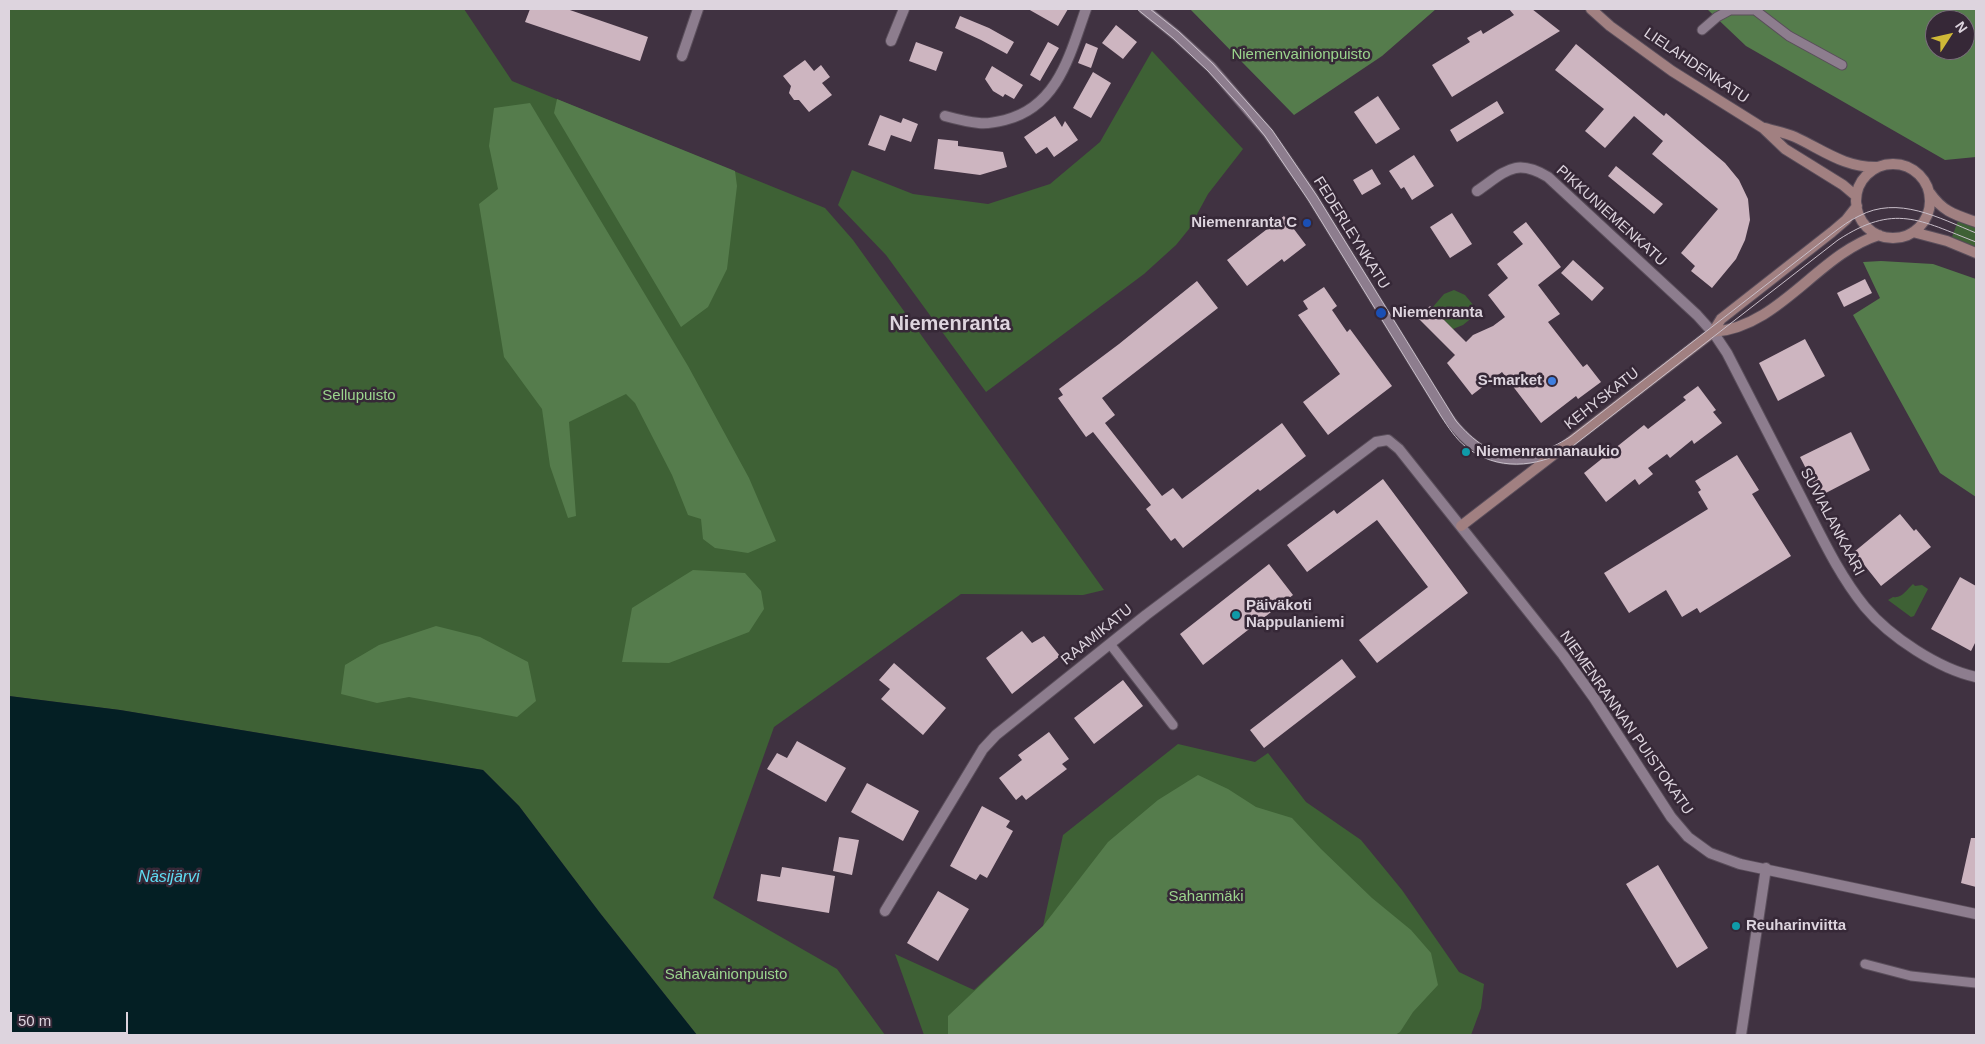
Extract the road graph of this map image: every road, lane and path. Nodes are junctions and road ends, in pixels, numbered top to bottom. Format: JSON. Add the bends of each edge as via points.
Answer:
{"nodes":[{"id":1,"x":698,"y":9,"type":"edge"},
{"id":2,"x":904,"y":9,"type":"edge"},
{"id":3,"x":1086,"y":9,"type":"edge"},
{"id":4,"x":1144,"y":9,"type":"edge"},
{"id":5,"x":1591,"y":9,"type":"edge"},
{"id":6,"x":1702,"y":30,"type":"dead end"},
{"id":7,"x":891,"y":41,"type":"dead end"},
{"id":8,"x":682,"y":56,"type":"dead end"},
{"id":9,"x":1842,"y":65,"type":"dead end"},
{"id":10,"x":945,"y":116,"type":"dead end"},
{"id":11,"x":1763,"y":128,"type":"junction"},
{"id":12,"x":1879,"y":167,"type":"junction"},
{"id":13,"x":1928,"y":190,"type":"junction"},
{"id":14,"x":1477,"y":191,"type":"dead end"},
{"id":15,"x":1857,"y":201,"type":"junction"},
{"id":16,"x":1976,"y":222,"type":"edge"},
{"id":17,"x":1913,"y":232,"type":"junction"},
{"id":18,"x":1879,"y":235,"type":"junction"},
{"id":19,"x":1976,"y":253,"type":"edge"},
{"id":20,"x":1713,"y":332,"type":"junction"},
{"id":21,"x":1388,"y":440,"type":"joint"},
{"id":22,"x":1559,"y":451,"type":"junction"},
{"id":23,"x":1461,"y":526,"type":"junction"},
{"id":24,"x":1110,"y":644,"type":"junction"},
{"id":25,"x":1976,"y":677,"type":"edge"},
{"id":26,"x":1173,"y":725,"type":"dead end"},
{"id":27,"x":1766,"y":868,"type":"junction"},
{"id":28,"x":885,"y":911,"type":"dead end"},
{"id":29,"x":1976,"y":914,"type":"edge"},
{"id":30,"x":1865,"y":964,"type":"dead end"},
{"id":31,"x":1976,"y":983,"type":"edge"},
{"id":32,"x":1741,"y":1035,"type":"edge"}],
"edges":[{"from":1,"to":8,"type":"street"},
{"from":2,"to":7,"type":"street"},
{"from":3,"to":10,"type":"street","via":[[1058,80],[1036,106],[1019,117],[1001,122],[980,124]]},
{"from":4,"to":22,"type":"street","name":"FEDERLEYNKATU","via":[[1211,67],[1268,134],[1309,192],[1460,434],[1476,447],[1500,458],[1535,459]]},
{"from":5,"to":11,"type":"main road","name":"LIELAHDENKATU","via":[[1672,71]]},
{"from":6,"to":9,"type":"lane","via":[[1730,10],[1755,10],[1789,36]]},
{"from":11,"to":12,"type":"main road","name":"LIELAHDENKATU","via":[[1794,136],[1846,163]]},
{"from":11,"to":15,"type":"main road","name":"LIELAHDENKATU","via":[[1785,149],[1844,185]]},
{"from":12,"to":13,"type":"main road","via":[[1891,164],[1909,168],[1923,179]]},
{"from":12,"to":15,"type":"main road","via":[[1860,184]]},
{"from":13,"to":16,"type":"main road","via":[[1946,210]]},
{"from":13,"to":17,"type":"main road","via":[[1928,214]]},
{"from":14,"to":20,"type":"street","name":"PIKKUNIEMENKATU","via":[[1507,170],[1522,167],[1548,177]]},
{"from":15,"to":18,"type":"main road","via":[[1864,224]]},
{"from":15,"to":20,"type":"main road","name":"KEHYSKATU","via":[[1846,220],[1721,318]]},
{"from":17,"to":18,"type":"main road","via":[[1902,236]]},
{"from":17,"to":19,"type":"main road"},
{"from":18,"to":20,"type":"main road","name":"KEHYSKATU","via":[[1847,251],[1753,320],[1730,330]]},
{"from":20,"to":22,"type":"main road","name":"KEHYSKATU"},
{"from":20,"to":25,"type":"street","name":"SUVIALANKAARI","via":[[1727,353],[1829,552],[1866,609],[1892,633],[1923,654]]},
{"from":21,"to":23,"type":"street","name":"NIEMENRANNAN PUISTOKATU","via":[[1400,449]]},
{"from":21,"to":24,"type":"street","name":"RAAMIKATU","via":[[1376,442]]},
{"from":22,"to":23,"type":"main road","name":"KEHYSKATU"},
{"from":23,"to":27,"type":"street","name":"NIEMENRANNAN PUISTOKATU","via":[[1563,655],[1671,817],[1688,837],[1710,853],[1740,864]]},
{"from":24,"to":26,"type":"lane"},
{"from":24,"to":28,"type":"street","name":"RAAMIKATU","via":[[996,735],[983,750]]},
{"from":27,"to":29,"type":"street","name":"NIEMENRANNAN PUISTOKATU"},
{"from":27,"to":32,"type":"street"},
{"from":30,"to":31,"type":"lane","via":[[1911,976]]}]}
